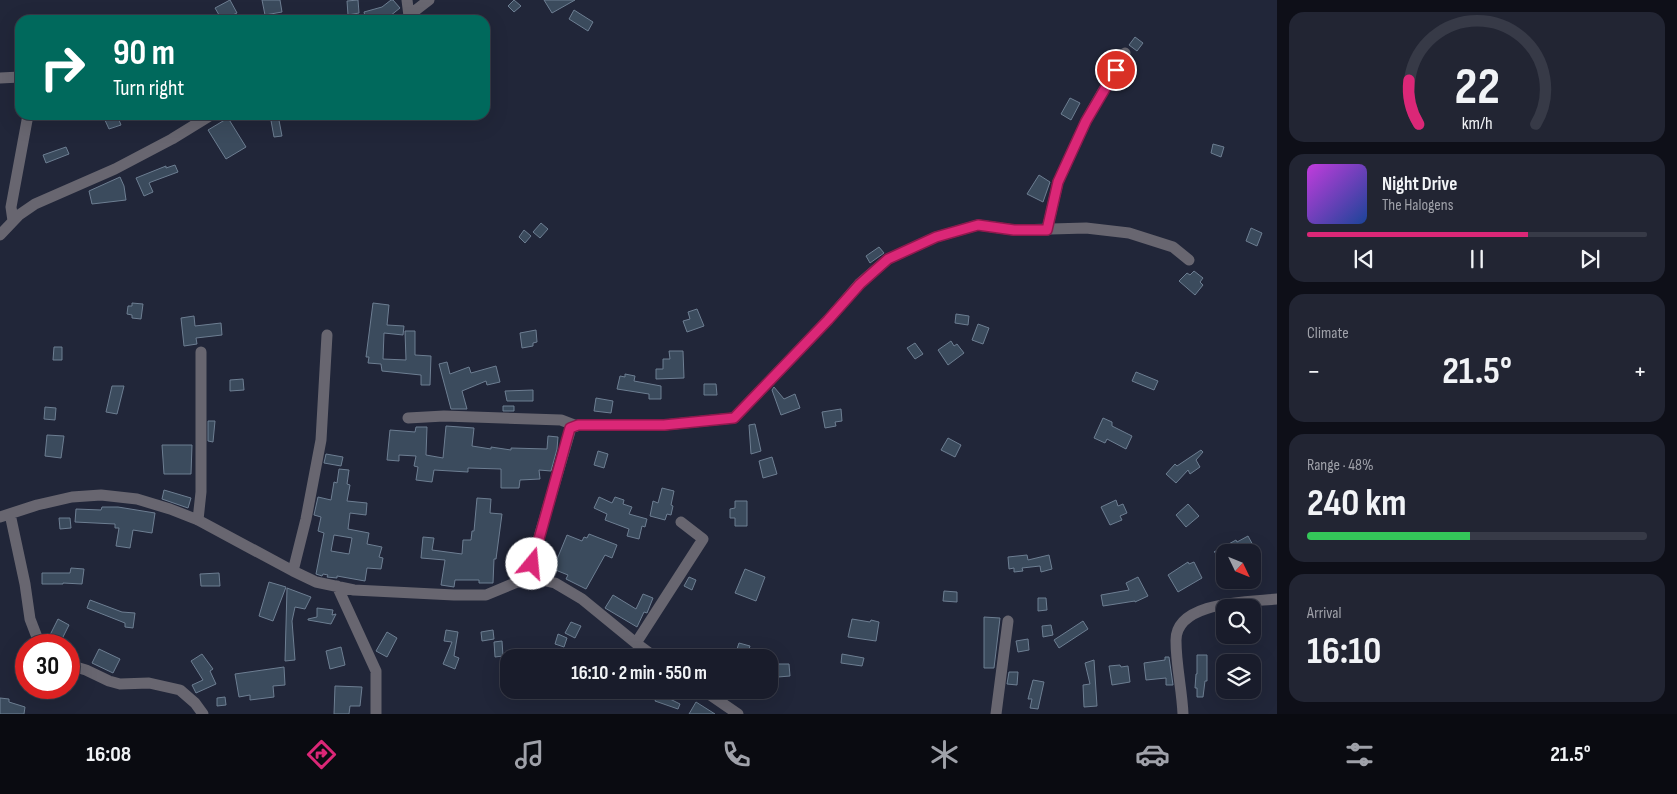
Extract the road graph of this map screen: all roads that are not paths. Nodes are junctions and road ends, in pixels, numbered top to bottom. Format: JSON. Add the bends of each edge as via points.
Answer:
{"nodes":[{"id":1,"x":407,"y":0,"type":"edge"},
{"id":2,"x":429,"y":0,"type":"edge"},
{"id":3,"x":406,"y":15,"type":"edge"},
{"id":4,"x":410,"y":15,"type":"edge"},
{"id":5,"x":1125,"y":53,"type":"dead end"},
{"id":6,"x":0,"y":78,"type":"edge"},
{"id":7,"x":15,"y":78,"type":"edge"},
{"id":8,"x":27,"y":120,"type":"edge"},
{"id":9,"x":203,"y":120,"type":"edge"},
{"id":10,"x":13,"y":221,"type":"junction"},
{"id":11,"x":1047,"y":230,"type":"junction"},
{"id":12,"x":0,"y":236,"type":"edge"},
{"id":13,"x":1189,"y":260,"type":"dead end"},
{"id":14,"x":327,"y":335,"type":"dead end"},
{"id":15,"x":200,"y":352,"type":"dead end"},
{"id":16,"x":408,"y":418,"type":"dead end"},
{"id":17,"x":574,"y":425,"type":"junction"},
{"id":18,"x":5,"y":516,"type":"edge"},
{"id":19,"x":198,"y":520,"type":"junction"},
{"id":20,"x":681,"y":522,"type":"dead end"},
{"id":21,"x":293,"y":571,"type":"junction"},
{"id":22,"x":527,"y":578,"type":"junction"},
{"id":23,"x":337,"y":586,"type":"junction"},
{"id":24,"x":1277,"y":599,"type":"edge"},
{"id":25,"x":1008,"y":621,"type":"dead end"},
{"id":26,"x":36,"y":634,"type":"edge"},
{"id":27,"x":636,"y":643,"type":"junction"},
{"id":28,"x":644,"y":649,"type":"edge"},
{"id":29,"x":80,"y":668,"type":"edge"},
{"id":30,"x":716,"y":699,"type":"edge"},
{"id":31,"x":203,"y":714,"type":"edge"},
{"id":32,"x":376,"y":714,"type":"edge"},
{"id":33,"x":738,"y":714,"type":"edge"},
{"id":34,"x":996,"y":714,"type":"edge"},
{"id":35,"x":1184,"y":714,"type":"edge"}],
"edges":[{"from":1,"to":3,"type":"street"},
{"from":2,"to":4,"type":"street"},
{"from":5,"to":11,"type":"street","via":[[1086,121],[1058,182]]},
{"from":6,"to":7,"type":"street"},
{"from":8,"to":10,"type":"street","via":[[11,207]]},
{"from":9,"to":10,"type":"street","via":[[115,169],[35,204]]},
{"from":10,"to":12,"type":"street"},
{"from":11,"to":13,"type":"street","via":[[1086,228],[1129,233],[1173,247]]},
{"from":11,"to":17,"type":"street","via":[[978,225],[936,237],[888,259],[860,284],[734,418],[664,425]]},
{"from":14,"to":21,"type":"street","via":[[321,440]]},
{"from":15,"to":19,"type":"street","via":[[201,492]]},
{"from":16,"to":17,"type":"street","via":[[561,420]]},
{"from":17,"to":22,"type":"street","via":[[570,428]]},
{"from":18,"to":19,"type":"street","via":[[72,497],[101,495],[137,499]]},
{"from":18,"to":26,"type":"street"},
{"from":19,"to":21,"type":"street"},
{"from":20,"to":27,"type":"street","via":[[703,540]]},
{"from":21,"to":23,"type":"street","via":[[316,582]]},
{"from":22,"to":23,"type":"street","via":[[486,595],[354,590]]},
{"from":22,"to":27,"type":"street","via":[[554,583],[582,599]]},
{"from":23,"to":32,"type":"street","via":[[376,671]]},
{"from":24,"to":35,"type":"street","via":[[1215,606],[1190,615],[1182,622],[1176,639]]},
{"from":25,"to":34,"type":"street"},
{"from":27,"to":28,"type":"street"},
{"from":29,"to":31,"type":"street","via":[[120,684],[148,683],[180,690]]},
{"from":30,"to":33,"type":"street"}]}
